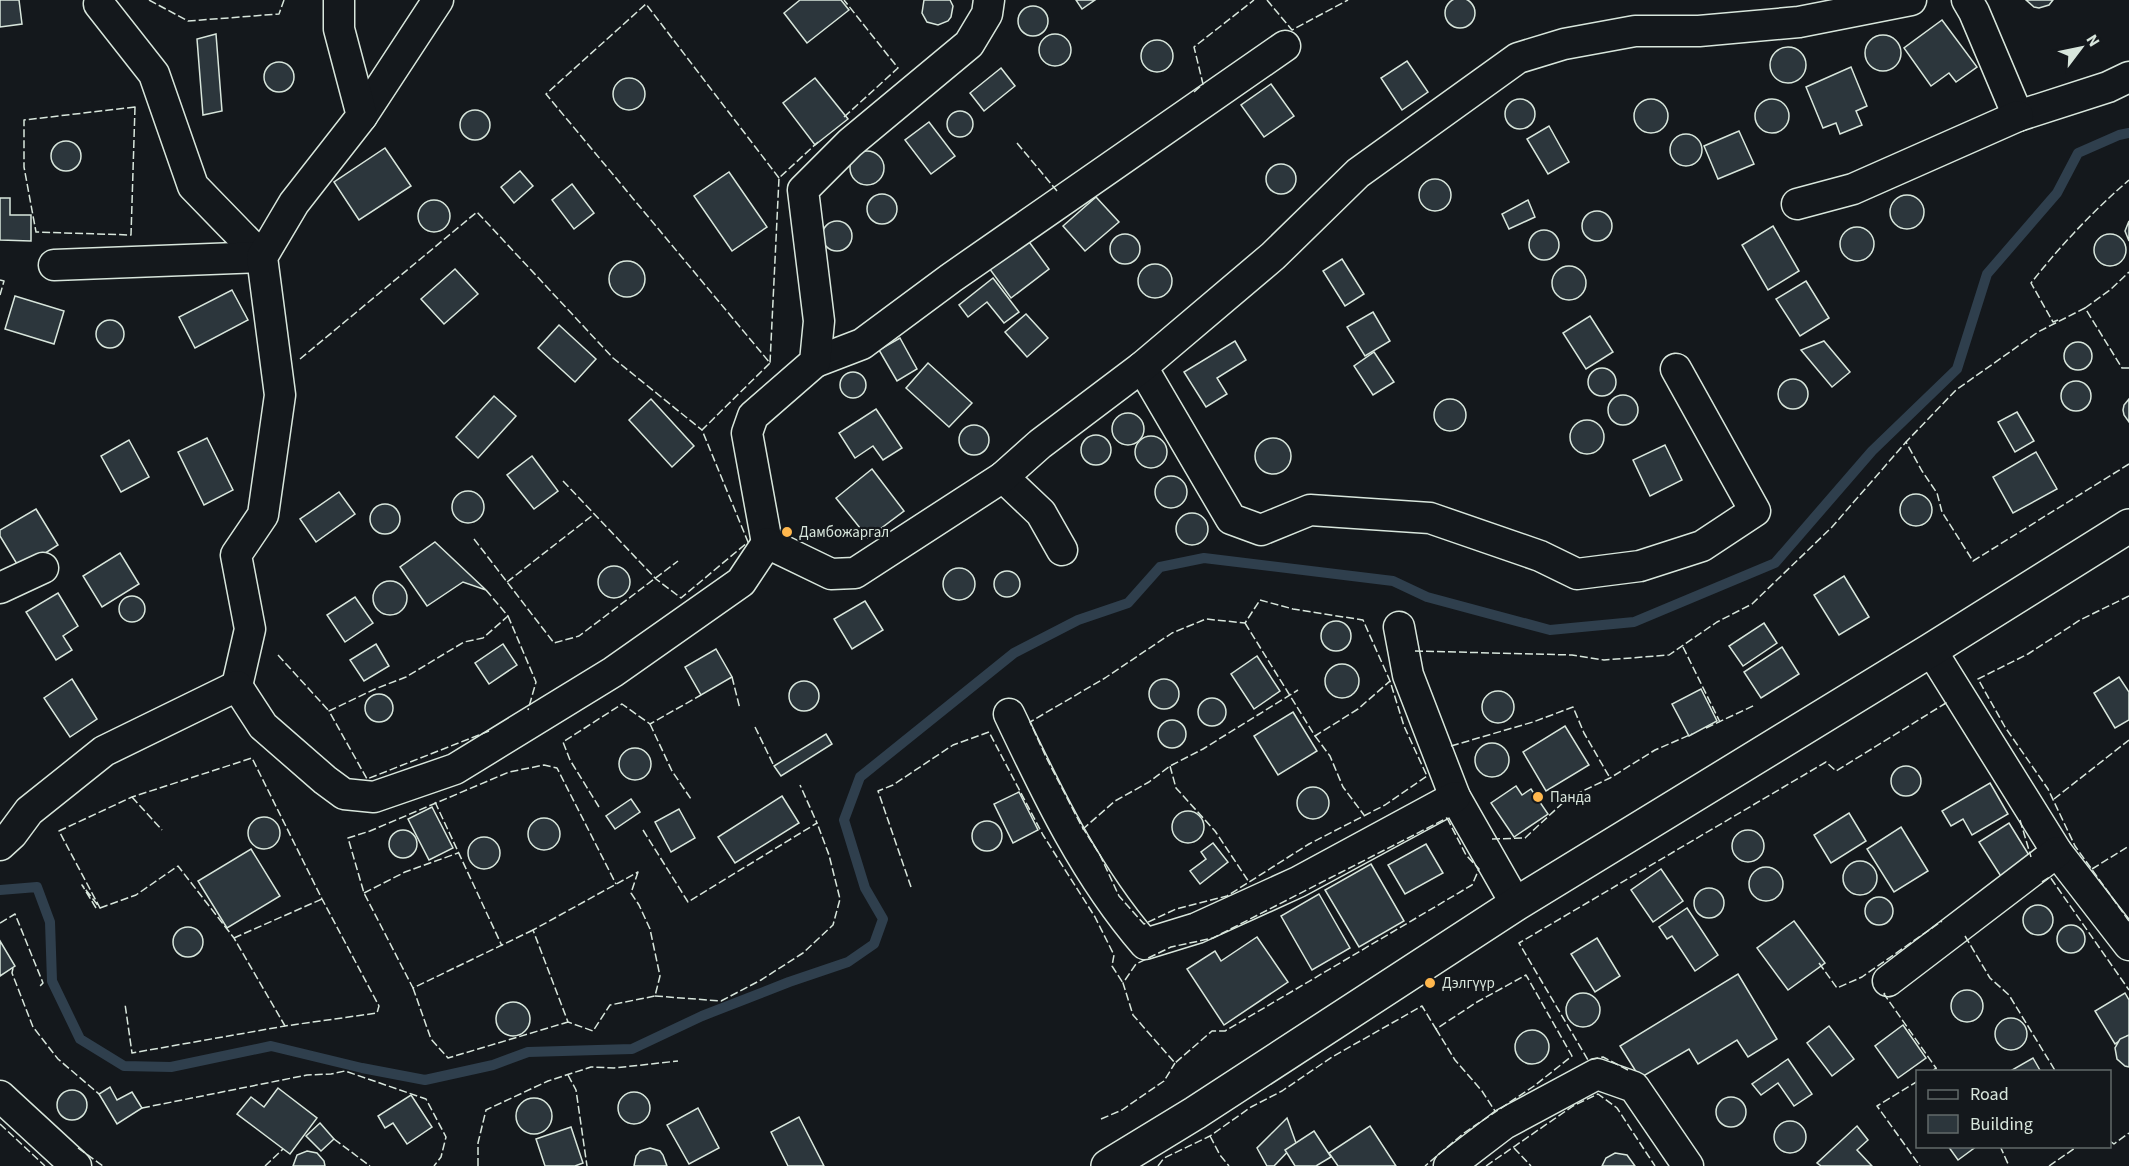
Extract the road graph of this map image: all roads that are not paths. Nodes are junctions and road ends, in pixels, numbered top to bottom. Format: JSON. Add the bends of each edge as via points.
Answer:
{"nodes":[{"id":1,"x":339,"y":0,"type":"edge"},
{"id":2,"x":438,"y":0,"type":"edge"},
{"id":3,"x":989,"y":0,"type":"edge"},
{"id":4,"x":1911,"y":0,"type":"edge"},
{"id":5,"x":1967,"y":0,"type":"edge"},
{"id":6,"x":99,"y":4,"type":"dead end"},
{"id":7,"x":1285,"y":46,"type":"dead end"},
{"id":8,"x":2129,"y":77,"type":"edge"},
{"id":9,"x":362,"y":116,"type":"junction"},
{"id":10,"x":2018,"y":116,"type":"junction"},
{"id":11,"x":1797,"y":204,"type":"dead end"},
{"id":12,"x":262,"y":257,"type":"junction"},
{"id":13,"x":54,"y":265,"type":"dead end"},
{"id":14,"x":815,"y":362,"type":"junction"},
{"id":15,"x":1142,"y":368,"type":"junction"},
{"id":16,"x":1676,"y":369,"type":"dead end"},
{"id":17,"x":1003,"y":477,"type":"junction"},
{"id":18,"x":2129,"y":526,"type":"edge"},
{"id":19,"x":767,"y":543,"type":"junction"},
{"id":20,"x":1062,"y":550,"type":"dead end"},
{"id":21,"x":43,"y":567,"type":"dead end"},
{"id":22,"x":0,"y":588,"type":"edge"},
{"id":23,"x":1399,"y":627,"type":"dead end"},
{"id":24,"x":1931,"y":650,"type":"junction"},
{"id":25,"x":237,"y":686,"type":"junction"},
{"id":26,"x":1009,"y":714,"type":"dead end"},
{"id":27,"x":1455,"y":797,"type":"junction"},
{"id":28,"x":0,"y":844,"type":"edge"},
{"id":29,"x":2057,"y":852,"type":"junction"},
{"id":30,"x":1516,"y":904,"type":"junction"},
{"id":31,"x":2129,"y":945,"type":"edge"},
{"id":32,"x":1888,"y":981,"type":"dead end"},
{"id":33,"x":0,"y":1096,"type":"edge"},
{"id":34,"x":76,"y":1166,"type":"edge"},
{"id":35,"x":1108,"y":1166,"type":"edge"},
{"id":36,"x":1449,"y":1166,"type":"edge"},
{"id":37,"x":1688,"y":1166,"type":"edge"}],
"edges":[{"from":1,"to":9,"type":"street","via":[[339,29]]},
{"from":2,"to":9,"type":"street"},
{"from":3,"to":14,"type":"street","via":[[987,14],[969,44],[850,143],[803,190],[819,321]]},
{"from":4,"to":15,"type":"street","via":[[1799,22],[1699,31],[1635,31],[1564,44],[1518,58],[1358,173],[1273,256]]},
{"from":5,"to":10,"type":"street"},
{"from":6,"to":12,"type":"street","via":[[154,74],[193,186]]},
{"from":7,"to":14,"type":"street","via":[[862,344]]},
{"from":8,"to":10,"type":"street"},
{"from":9,"to":12,"type":"street","via":[[294,203]]},
{"from":10,"to":11,"type":"street","via":[[1853,189]]},
{"from":12,"to":13,"type":"street"},
{"from":12,"to":25,"type":"street","via":[[280,395],[263,515],[236,555],[250,629]]},
{"from":14,"to":19,"type":"street","via":[[753,416],[747,433]]},
{"from":15,"to":16,"type":"street","via":[[1231,519],[1261,530],[1310,510],[1430,518],[1540,556],[1578,574],[1640,566],[1702,546],[1755,511]]},
{"from":15,"to":17,"type":"street","via":[[1040,444]]},
{"from":17,"to":19,"type":"street","via":[[855,573],[831,574]]},
{"from":17,"to":20,"type":"street","via":[[1041,513]]},
{"from":18,"to":24,"type":"street"},
{"from":19,"to":25,"type":"street","via":[[741,582],[613,672],[455,769],[374,797],[344,794],[325,780],[263,726]]},
{"from":21,"to":22,"type":"street"},
{"from":23,"to":27,"type":"street","via":[[1408,675]]},
{"from":24,"to":29,"type":"street"},
{"from":24,"to":30,"type":"street"},
{"from":25,"to":28,"type":"street","via":[[104,751],[29,811]]},
{"from":26,"to":27,"type":"street","via":[[1042,786],[1094,876],[1145,944],[1197,928],[1298,882]]},
{"from":27,"to":30,"type":"street"},
{"from":29,"to":31,"type":"street"},
{"from":29,"to":32,"type":"street"},
{"from":30,"to":35,"type":"street"},
{"from":33,"to":34,"type":"street"},
{"from":36,"to":37,"type":"street","via":[[1504,1124],[1597,1074],[1634,1087]]}]}
